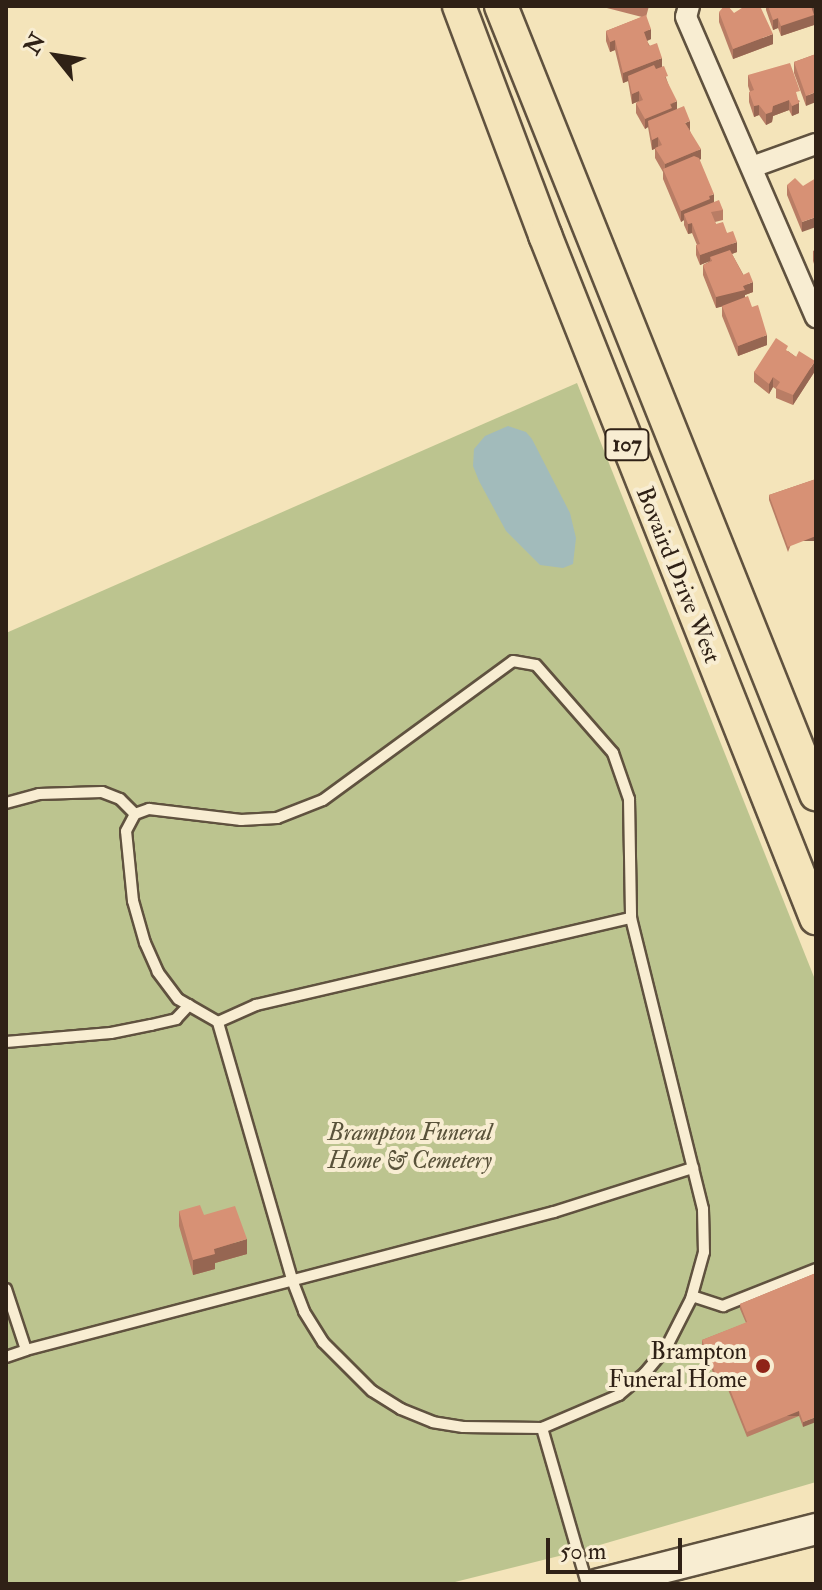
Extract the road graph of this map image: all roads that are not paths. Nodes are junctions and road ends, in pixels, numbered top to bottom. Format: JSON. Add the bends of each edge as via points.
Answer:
{"nodes":[{"id":1,"x":459,"y":6,"type":"edge"},
{"id":2,"x":501,"y":6,"type":"edge"},
{"id":3,"x":689,"y":6,"type":"edge"},
{"id":4,"x":816,"y":144,"type":"edge"},
{"id":5,"x":752,"y":167,"type":"junction"},
{"id":6,"x":816,"y":317,"type":"edge"},
{"id":7,"x":816,"y":794,"type":"edge"},
{"id":8,"x":6,"y":803,"type":"edge"},
{"id":9,"x":135,"y":814,"type":"junction"},
{"id":10,"x":631,"y":918,"type":"junction"},
{"id":11,"x":816,"y":918,"type":"edge"},
{"id":12,"x":189,"y":1005,"type":"junction"},
{"id":13,"x":218,"y":1022,"type":"junction"},
{"id":14,"x":6,"y":1042,"type":"edge"},
{"id":15,"x":693,"y":1168,"type":"junction"},
{"id":16,"x":816,"y":1269,"type":"edge"},
{"id":17,"x":292,"y":1279,"type":"junction"},
{"id":18,"x":6,"y":1289,"type":"edge"},
{"id":19,"x":692,"y":1296,"type":"junction"},
{"id":20,"x":26,"y":1350,"type":"junction"},
{"id":21,"x":6,"y":1357,"type":"edge"},
{"id":22,"x":542,"y":1428,"type":"junction"},
{"id":23,"x":816,"y":1529,"type":"edge"},
{"id":24,"x":587,"y":1584,"type":"edge"},
{"id":25,"x":599,"y":1584,"type":"edge"}],
"edges":[{"from":1,"to":11,"type":"main road","name":"Bovaird Drive West","number":"107"},
{"from":2,"to":7,"type":"main road","name":"Bovaird Drive West","number":"107"},
{"from":3,"to":5,"type":"street","via":[[686,17]]},
{"from":4,"to":5,"type":"street"},
{"from":5,"to":6,"type":"street"},
{"from":8,"to":9,"type":"lane","via":[[39,794],[102,792],[120,799]]},
{"from":9,"to":10,"type":"lane","via":[[149,809],[241,820],[277,818],[323,800],[513,661],[536,665],[613,753],[629,799]]},
{"from":9,"to":12,"type":"lane","via":[[126,831],[133,901],[158,972]]},
{"from":10,"to":13,"type":"lane","via":[[256,1005]]},
{"from":10,"to":15,"type":"lane"},
{"from":12,"to":13,"type":"lane"},
{"from":12,"to":14,"type":"lane","via":[[176,1019],[151,1025]]},
{"from":13,"to":17,"type":"lane"},
{"from":15,"to":17,"type":"lane","via":[[554,1212]]},
{"from":15,"to":19,"type":"lane","via":[[703,1209],[704,1252]]},
{"from":16,"to":19,"type":"lane","via":[[723,1306]]},
{"from":17,"to":20,"type":"lane"},
{"from":17,"to":22,"type":"lane","via":[[323,1342],[346,1369],[401,1409],[463,1427]]},
{"from":18,"to":20,"type":"lane"},
{"from":19,"to":22,"type":"lane","via":[[666,1348],[645,1373],[619,1395]]},
{"from":20,"to":21,"type":"lane"},
{"from":22,"to":24,"type":"lane"},
{"from":23,"to":25,"type":"main road"}]}
